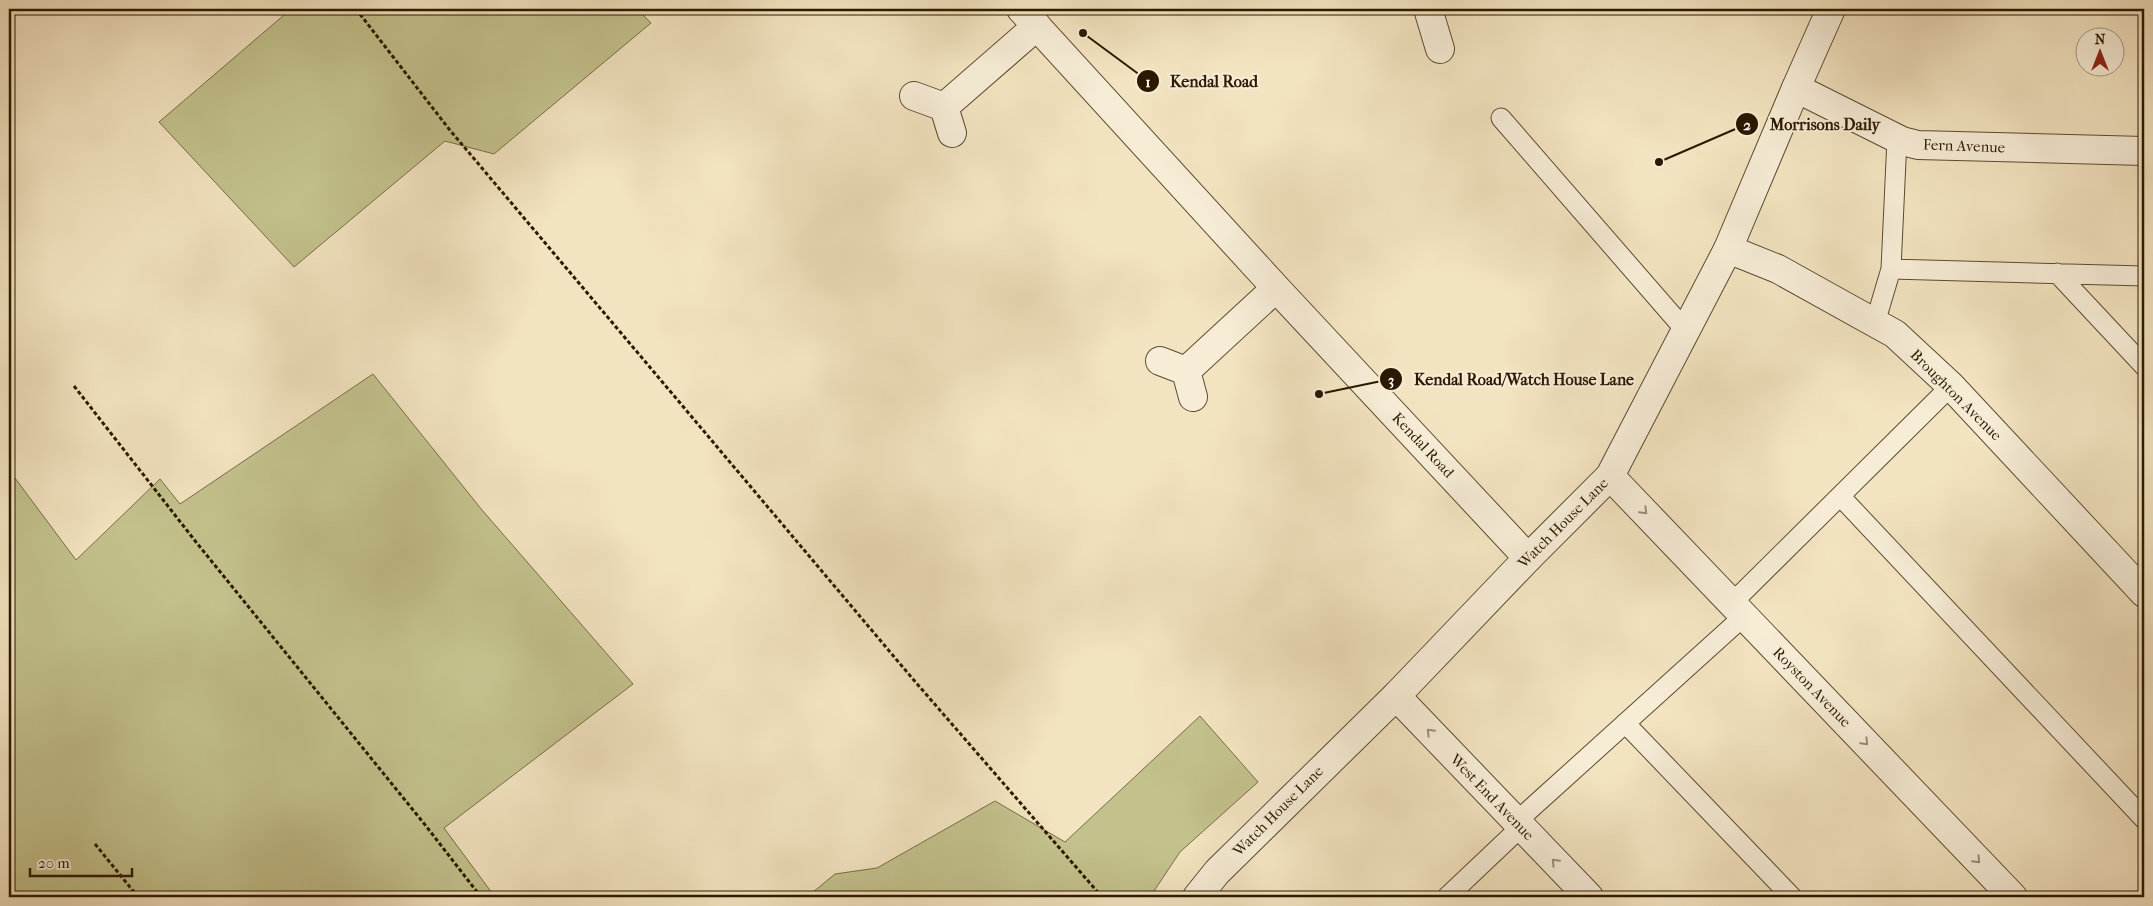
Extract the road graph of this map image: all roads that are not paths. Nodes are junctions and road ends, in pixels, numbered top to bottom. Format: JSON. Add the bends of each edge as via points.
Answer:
{"nodes":[{"id":1,"x":1428,"y":9,"type":"edge"},
{"id":2,"x":1831,"y":9,"type":"edge"},
{"id":3,"x":1029,"y":17,"type":"edge"},
{"id":4,"x":1440,"y":48,"type":"dead end"},
{"id":5,"x":1796,"y":88,"type":"junction"},
{"id":6,"x":914,"y":96,"type":"dead end"},
{"id":7,"x":944,"y":106,"type":"junction"},
{"id":8,"x":1501,"y":118,"type":"dead end"},
{"id":9,"x":952,"y":133,"type":"dead end"},
{"id":10,"x":1898,"y":139,"type":"junction"},
{"id":11,"x":2144,"y":151,"type":"edge"},
{"id":12,"x":1728,"y":249,"type":"junction"},
{"id":13,"x":1891,"y":269,"type":"junction"},
{"id":14,"x":2057,"y":273,"type":"junction"},
{"id":15,"x":2144,"y":276,"type":"edge"},
{"id":16,"x":1276,"y":288,"type":"junction"},
{"id":17,"x":1876,"y":323,"type":"junction"},
{"id":18,"x":1686,"y":331,"type":"junction"},
{"id":19,"x":1160,"y":361,"type":"dead end"},
{"id":20,"x":2144,"y":366,"type":"edge"},
{"id":21,"x":1186,"y":371,"type":"junction"},
{"id":22,"x":1951,"y":386,"type":"junction"},
{"id":23,"x":1193,"y":397,"type":"dead end"},
{"id":24,"x":1610,"y":476,"type":"junction"},
{"id":25,"x":1840,"y":497,"type":"junction"},
{"id":26,"x":1528,"y":558,"type":"junction"},
{"id":27,"x":2144,"y":593,"type":"edge"},
{"id":28,"x":1738,"y":609,"type":"junction"},
{"id":29,"x":1396,"y":696,"type":"junction"},
{"id":30,"x":1625,"y":723,"type":"junction"},
{"id":31,"x":2144,"y":819,"type":"edge"},
{"id":32,"x":1518,"y":824,"type":"junction"},
{"id":33,"x":1197,"y":897,"type":"edge"},
{"id":34,"x":1447,"y":897,"type":"edge"},
{"id":35,"x":1589,"y":897,"type":"edge"},
{"id":36,"x":1792,"y":897,"type":"edge"},
{"id":37,"x":2013,"y":897,"type":"edge"}],
"edges":[{"from":1,"to":4,"type":"street"},
{"from":2,"to":5,"type":"street","name":"Watch House Lane"},
{"from":3,"to":7,"type":"street","name":"Kendal Road"},
{"from":3,"to":16,"type":"street","name":"Kendal Road"},
{"from":5,"to":10,"type":"street","name":"Fern Avenue"},
{"from":5,"to":12,"type":"street","name":"Watch House Lane"},
{"from":6,"to":7,"type":"street"},
{"from":7,"to":9,"type":"street"},
{"from":8,"to":18,"type":"lane"},
{"from":10,"to":11,"type":"street","name":"Fern Avenue","via":[[1918,145]]},
{"from":10,"to":13,"type":"lane"},
{"from":12,"to":17,"type":"street","name":"Broughton Avenue","via":[[1778,269]]},
{"from":12,"to":18,"type":"street","name":"Watch House Lane"},
{"from":13,"to":14,"type":"lane"},
{"from":13,"to":17,"type":"lane"},
{"from":14,"to":15,"type":"lane"},
{"from":14,"to":20,"type":"lane"},
{"from":16,"to":21,"type":"street"},
{"from":16,"to":26,"type":"street","name":"Kendal Road"},
{"from":17,"to":22,"type":"street","name":"Broughton Avenue","via":[[1895,334]]},
{"from":18,"to":24,"type":"street","name":"Watch House Lane"},
{"from":19,"to":21,"type":"street"},
{"from":21,"to":23,"type":"street"},
{"from":22,"to":25,"type":"lane"},
{"from":22,"to":27,"type":"street","name":"Broughton Avenue"},
{"from":24,"to":26,"type":"street","name":"Watch House Lane"},
{"from":24,"to":28,"type":"street","name":"Royston Avenue","one_way":true},
{"from":25,"to":28,"type":"lane"},
{"from":25,"to":31,"type":"lane"},
{"from":26,"to":29,"type":"street","name":"Watch House Lane"},
{"from":28,"to":30,"type":"lane"},
{"from":28,"to":37,"type":"street","name":"Royston Avenue","one_way":true},
{"from":32,"to":29,"type":"street","name":"West End Avenue","one_way":true},
{"from":29,"to":33,"type":"street","name":"Watch House Lane","via":[[1217,872]]},
{"from":30,"to":32,"type":"lane"},
{"from":30,"to":36,"type":"lane"},
{"from":32,"to":34,"type":"lane"},
{"from":35,"to":32,"type":"street","name":"West End Avenue","one_way":true}]}
